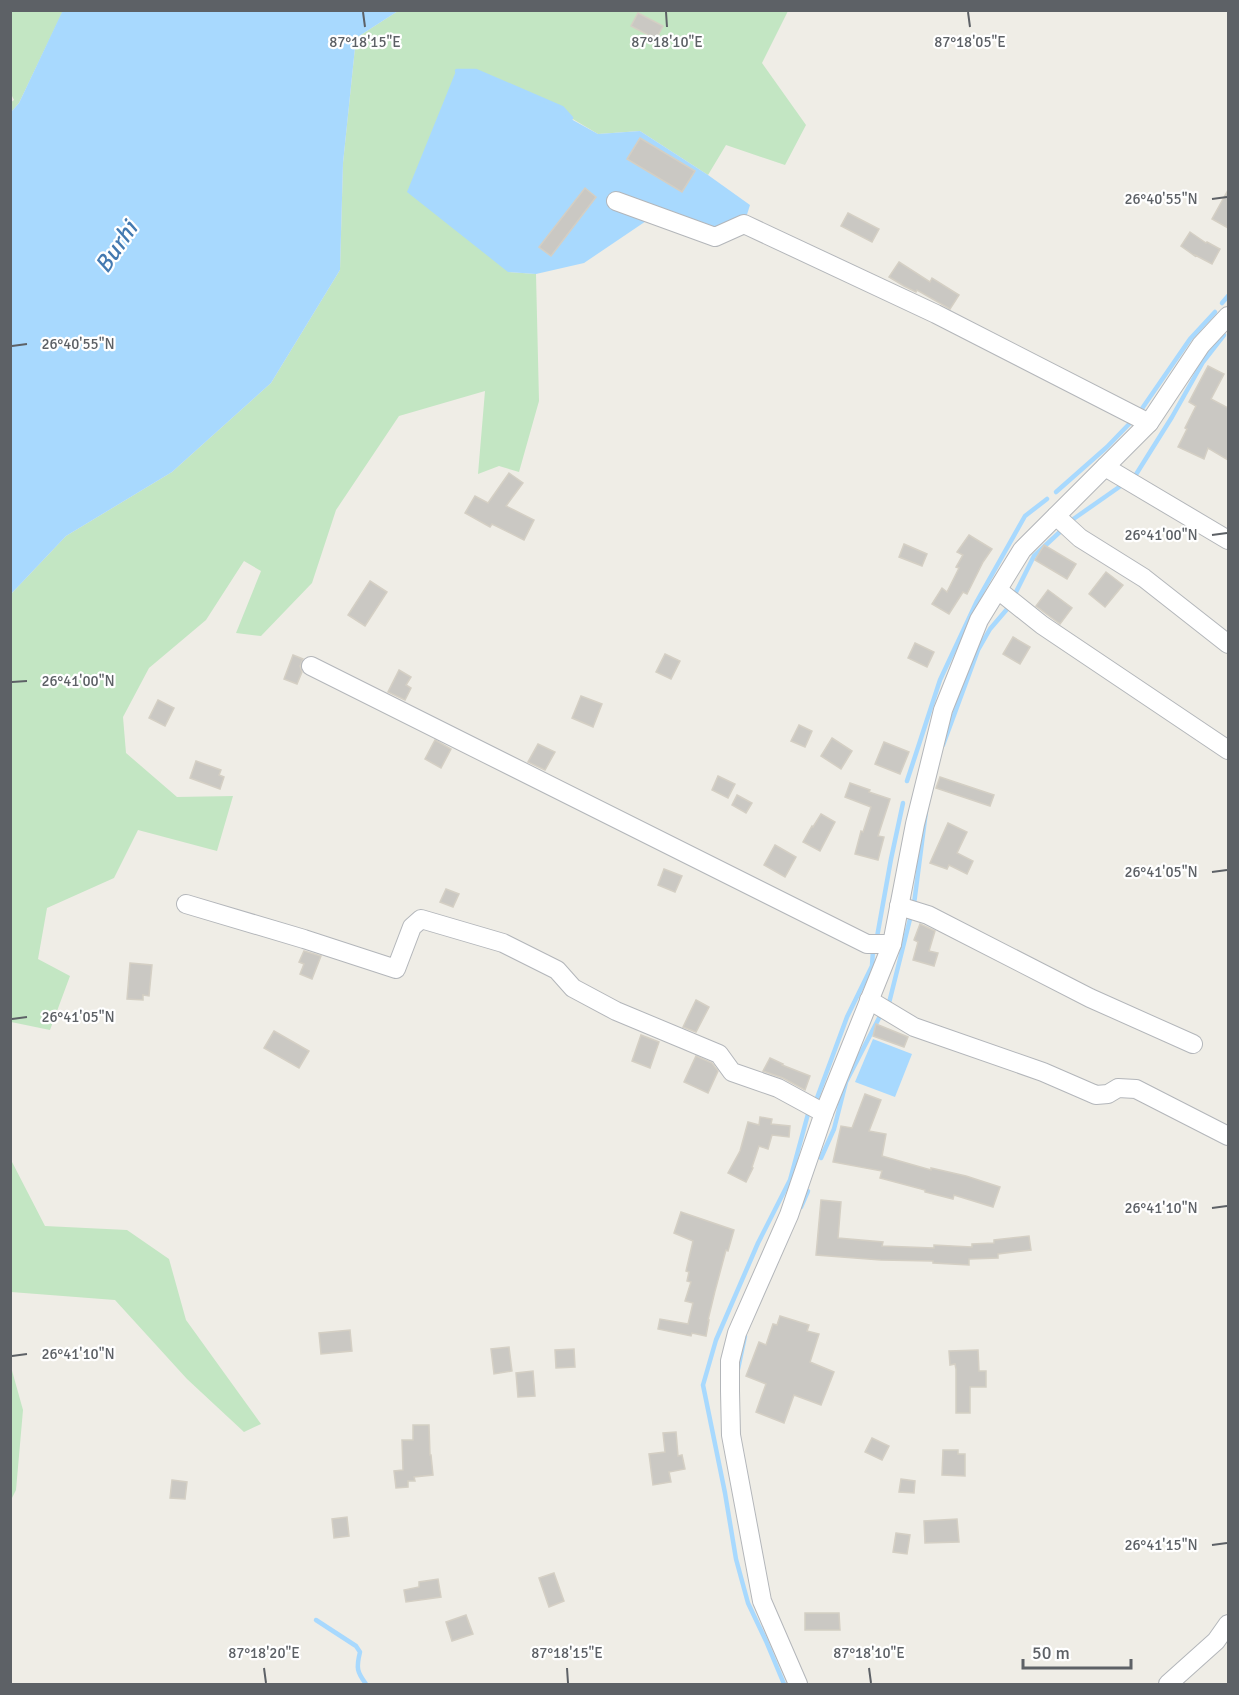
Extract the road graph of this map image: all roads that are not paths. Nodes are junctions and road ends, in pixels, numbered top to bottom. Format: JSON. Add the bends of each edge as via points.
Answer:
{"nodes":[{"id":1,"x":616,"y":201,"type":"dead end"},
{"id":2,"x":1228,"y":316,"type":"edge"},
{"id":3,"x":1149,"y":423,"type":"junction"},
{"id":4,"x":1105,"y":467,"type":"junction"},
{"id":5,"x":1056,"y":516,"type":"junction"},
{"id":6,"x":1228,"y":540,"type":"edge"},
{"id":7,"x":998,"y":590,"type":"junction"},
{"id":8,"x":1228,"y":644,"type":"edge"},
{"id":9,"x":311,"y":666,"type":"dead end"},
{"id":10,"x":1228,"y":750,"type":"edge"},
{"id":11,"x":186,"y":904,"type":"dead end"},
{"id":12,"x":899,"y":906,"type":"junction"},
{"id":13,"x":892,"y":944,"type":"junction"},
{"id":14,"x":869,"y":1000,"type":"junction"},
{"id":15,"x":1193,"y":1044,"type":"dead end"},
{"id":16,"x":824,"y":1113,"type":"junction"},
{"id":17,"x":1228,"y":1136,"type":"edge"},
{"id":18,"x":1228,"y":1623,"type":"edge"},
{"id":19,"x":798,"y":1684,"type":"edge"},
{"id":20,"x":1168,"y":1684,"type":"edge"}],
"edges":[{"from":1,"to":3,"type":"street","via":[[715,237],[744,224],[936,314]]},
{"from":2,"to":3,"type":"street","via":[[1201,345]]},
{"from":3,"to":4,"type":"street"},
{"from":4,"to":5,"type":"street"},
{"from":4,"to":6,"type":"street"},
{"from":5,"to":7,"type":"street","via":[[1022,550]]},
{"from":5,"to":8,"type":"street","via":[[1080,538],[1144,578]]},
{"from":7,"to":10,"type":"street","via":[[1042,625]]},
{"from":7,"to":12,"type":"street","via":[[979,620],[943,710]]},
{"from":9,"to":13,"type":"street","via":[[867,944]]},
{"from":11,"to":16,"type":"street","via":[[396,969],[412,927],[420,919],[503,943],[557,970],[573,988],[616,1011],[719,1054],[732,1072],[778,1088]]},
{"from":12,"to":13,"type":"street"},
{"from":12,"to":15,"type":"street","via":[[928,915],[1090,998]]},
{"from":13,"to":14,"type":"street"},
{"from":14,"to":16,"type":"street"},
{"from":14,"to":17,"type":"street","via":[[914,1027],[1096,1095],[1118,1088],[1136,1089]]},
{"from":16,"to":19,"type":"street","via":[[789,1215],[737,1333],[730,1361],[731,1435],[762,1601]]},
{"from":18,"to":20,"type":"street","via":[[1216,1641]]}]}
